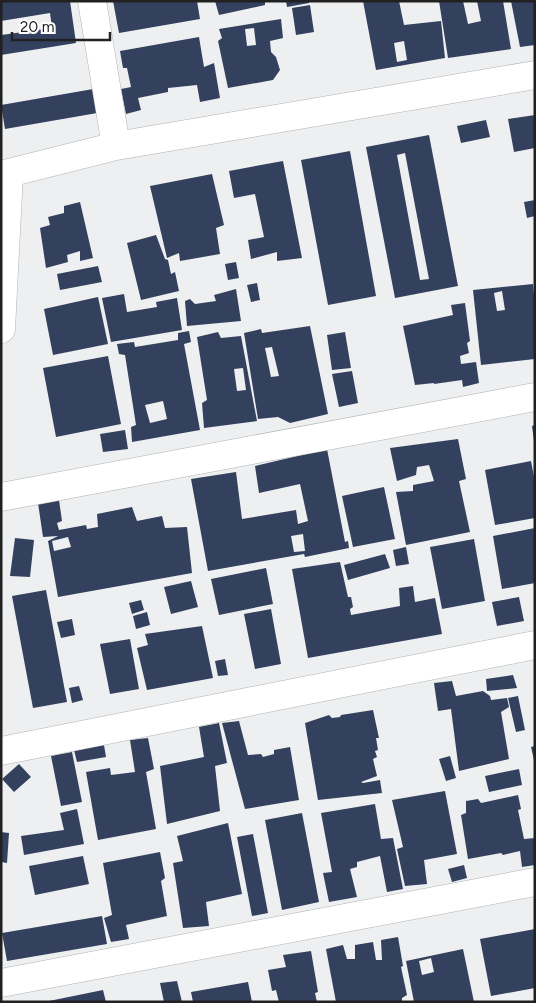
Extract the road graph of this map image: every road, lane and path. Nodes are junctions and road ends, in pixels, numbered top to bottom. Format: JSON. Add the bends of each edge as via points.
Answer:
{"nodes":[{"id":1,"x":92,"y":1,"type":"edge"},
{"id":2,"x":535,"y":75,"type":"edge"},
{"id":3,"x":116,"y":146,"type":"junction"},
{"id":4,"x":5,"y":174,"type":"edge"},
{"id":5,"x":1,"y":329,"type":"edge"},
{"id":6,"x":535,"y":397,"type":"edge"},
{"id":7,"x":1,"y":497,"type":"edge"},
{"id":8,"x":535,"y":645,"type":"edge"},
{"id":9,"x":1,"y":751,"type":"edge"},
{"id":10,"x":535,"y":882,"type":"edge"},
{"id":11,"x":1,"y":983,"type":"edge"}],
"edges":[{"from":1,"to":3,"type":"street"},
{"from":2,"to":3,"type":"street"},
{"from":3,"to":4,"type":"street"},
{"from":4,"to":5,"type":"street"},
{"from":6,"to":7,"type":"street"},
{"from":8,"to":9,"type":"street"},
{"from":10,"to":11,"type":"street"}]}
